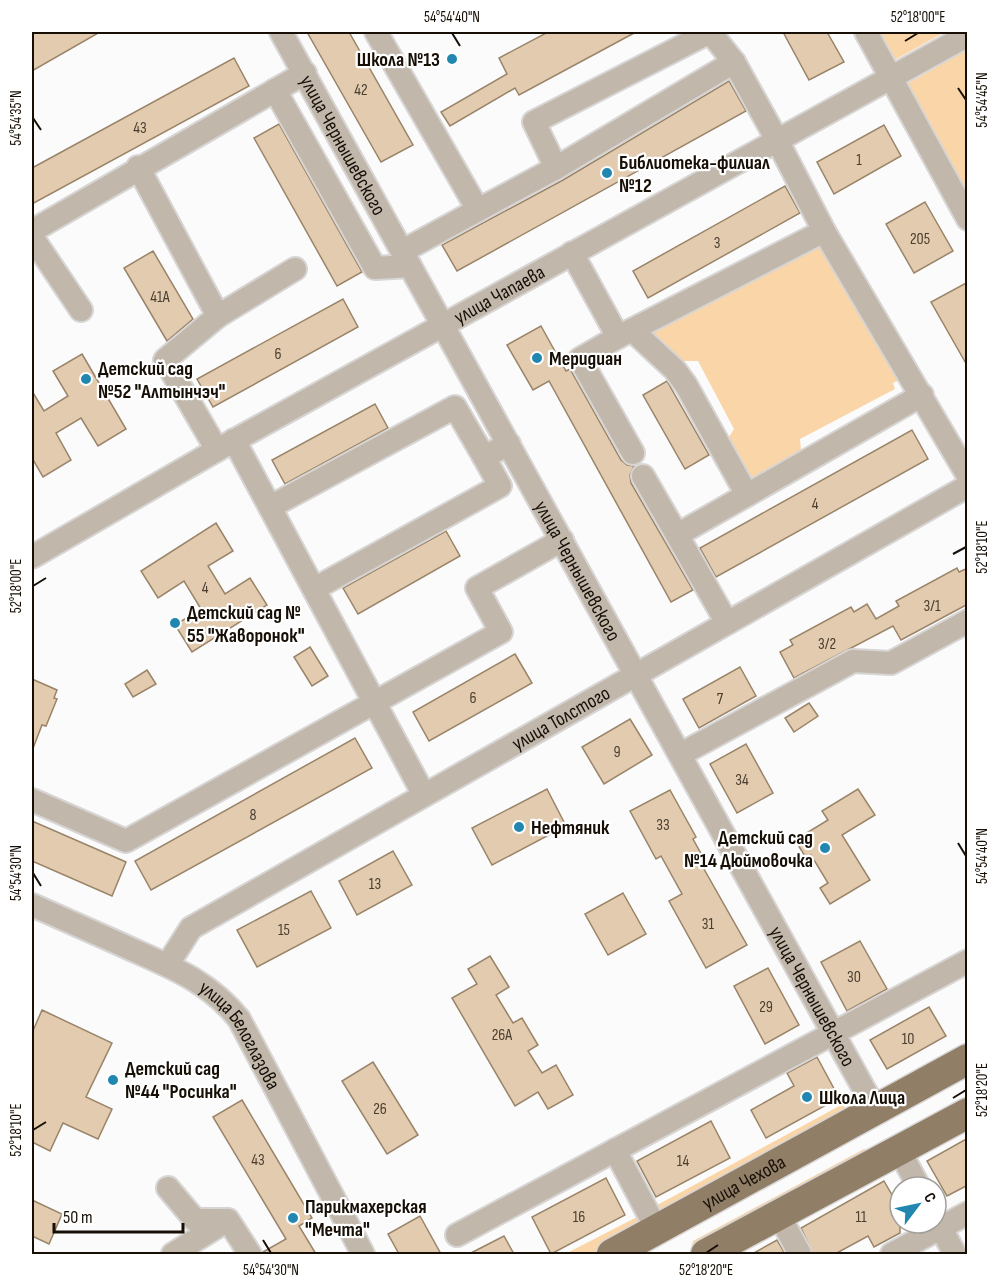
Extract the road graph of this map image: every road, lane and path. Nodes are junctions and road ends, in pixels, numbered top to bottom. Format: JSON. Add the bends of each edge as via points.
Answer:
{"nodes":[{"id":1,"x":281,"y":32,"type":"edge"},
{"id":2,"x":376,"y":32,"type":"edge"},
{"id":3,"x":866,"y":32,"type":"edge"},
{"id":4,"x":968,"y":35,"type":"edge"},
{"id":5,"x":734,"y":62,"type":"junction"},
{"id":6,"x":305,"y":73,"type":"junction"},
{"id":7,"x":891,"y":78,"type":"junction"},
{"id":8,"x":275,"y":90,"type":"junction"},
{"id":9,"x":777,"y":140,"type":"junction"},
{"id":10,"x":138,"y":167,"type":"junction"},
{"id":11,"x":556,"y":168,"type":"junction"},
{"id":12,"x":478,"y":210,"type":"junction"},
{"id":13,"x":968,"y":219,"type":"edge"},
{"id":14,"x":32,"y":231,"type":"edge"},
{"id":15,"x":824,"y":231,"type":"junction"},
{"id":16,"x":32,"y":237,"type":"edge"},
{"id":17,"x":572,"y":253,"type":"junction"},
{"id":18,"x":407,"y":259,"type":"junction"},
{"id":19,"x":295,"y":269,"type":"dead end"},
{"id":20,"x":81,"y":310,"type":"dead end"},
{"id":21,"x":218,"y":316,"type":"junction"},
{"id":22,"x":443,"y":325,"type":"junction"},
{"id":23,"x":625,"y":334,"type":"junction"},
{"id":24,"x":922,"y":395,"type":"junction"},
{"id":25,"x":509,"y":444,"type":"junction"},
{"id":26,"x":226,"y":445,"type":"junction"},
{"id":27,"x":633,"y":453,"type":"dead end"},
{"id":28,"x":484,"y":457,"type":"junction"},
{"id":29,"x":643,"y":476,"type":"dead end"},
{"id":30,"x":968,"y":476,"type":"edge"},
{"id":31,"x":968,"y":486,"type":"edge"},
{"id":32,"x":747,"y":495,"type":"junction"},
{"id":33,"x":270,"y":507,"type":"junction"},
{"id":34,"x":677,"y":535,"type":"junction"},
{"id":35,"x":562,"y":540,"type":"junction"},
{"id":36,"x":32,"y":558,"type":"edge"},
{"id":37,"x":314,"y":589,"type":"junction"},
{"id":38,"x":968,"y":621,"type":"edge"},
{"id":39,"x":727,"y":623,"type":"junction"},
{"id":40,"x":637,"y":675,"type":"junction"},
{"id":41,"x":375,"y":703,"type":"junction"},
{"id":42,"x":681,"y":754,"type":"junction"},
{"id":43,"x":424,"y":795,"type":"junction"},
{"id":44,"x":32,"y":800,"type":"edge"},
{"id":45,"x":32,"y":905,"type":"edge"},
{"id":46,"x":968,"y":961,"type":"edge"},
{"id":47,"x":168,"y":964,"type":"junction"},
{"id":48,"x":834,"y":1033,"type":"junction"},
{"id":49,"x":968,"y":1059,"type":"edge"},
{"id":50,"x":875,"y":1109,"type":"junction"},
{"id":51,"x":968,"y":1113,"type":"edge"},
{"id":52,"x":615,"y":1150,"type":"junction"},
{"id":53,"x":899,"y":1150,"type":"junction"},
{"id":54,"x":913,"y":1175,"type":"edge"},
{"id":55,"x":168,"y":1188,"type":"dead end"},
{"id":56,"x":968,"y":1213,"type":"edge"},
{"id":57,"x":779,"y":1215,"type":"junction"},
{"id":58,"x":228,"y":1220,"type":"junction"},
{"id":59,"x":948,"y":1220,"type":"edge"},
{"id":60,"x":657,"y":1230,"type":"junction"},
{"id":61,"x":457,"y":1235,"type":"dead end"},
{"id":62,"x":921,"y":1235,"type":"edge"},
{"id":63,"x":944,"y":1235,"type":"edge"},
{"id":64,"x":173,"y":1254,"type":"edge"},
{"id":65,"x":250,"y":1254,"type":"edge"},
{"id":66,"x":363,"y":1254,"type":"edge"},
{"id":67,"x":612,"y":1254,"type":"edge"},
{"id":68,"x":706,"y":1254,"type":"edge"},
{"id":69,"x":800,"y":1254,"type":"edge"},
{"id":70,"x":892,"y":1254,"type":"edge"},
{"id":71,"x":955,"y":1254,"type":"edge"}],
"edges":[{"from":1,"to":6,"type":"street","name":"улица Чернышевского"},
{"from":2,"to":12,"type":"street"},
{"from":3,"to":7,"type":"street"},
{"from":4,"to":7,"type":"street","name":"улица Чапаева"},
{"from":5,"to":9,"type":"street"},
{"from":5,"to":11,"type":"street"},
{"from":5,"to":11,"type":"street","via":[[710,32],[534,122]]},
{"from":6,"to":8,"type":"street"},
{"from":6,"to":18,"type":"street","name":"улица Чернышевского"},
{"from":7,"to":9,"type":"street","name":"улица Чапаева"},
{"from":7,"to":13,"type":"street"},
{"from":8,"to":10,"type":"street"},
{"from":8,"to":18,"type":"street","via":[[375,268]]},
{"from":9,"to":15,"type":"street"},
{"from":9,"to":17,"type":"street","name":"улица Чапаева"},
{"from":10,"to":14,"type":"street"},
{"from":10,"to":21,"type":"street"},
{"from":11,"to":12,"type":"street"},
{"from":12,"to":18,"type":"street"},
{"from":15,"to":23,"type":"street"},
{"from":15,"to":24,"type":"street"},
{"from":16,"to":20,"type":"street"},
{"from":17,"to":22,"type":"street","name":"улица Чапаева"},
{"from":17,"to":23,"type":"street"},
{"from":18,"to":22,"type":"street","name":"улица Чернышевского"},
{"from":19,"to":21,"type":"street"},
{"from":21,"to":26,"type":"street","via":[[165,360]]},
{"from":22,"to":25,"type":"street","name":"улица Чернышевского"},
{"from":22,"to":26,"type":"street","name":"улица Чапаева"},
{"from":23,"to":27,"type":"street","via":[[580,359]]},
{"from":23,"to":32,"type":"street","via":[[675,370]]},
{"from":24,"to":30,"type":"street"},
{"from":24,"to":32,"type":"street"},
{"from":25,"to":28,"type":"street"},
{"from":25,"to":35,"type":"street","name":"улица Чернышевского"},
{"from":26,"to":33,"type":"street"},
{"from":26,"to":36,"type":"street","name":"улица Чапаева"},
{"from":28,"to":33,"type":"street","via":[[455,407]]},
{"from":28,"to":37,"type":"street","via":[[500,486]]},
{"from":29,"to":34,"type":"street"},
{"from":31,"to":39,"type":"street","name":"улица Толстого"},
{"from":32,"to":34,"type":"street"},
{"from":33,"to":37,"type":"street"},
{"from":34,"to":39,"type":"street"},
{"from":35,"to":40,"type":"street","name":"улица Чернышевского"},
{"from":35,"to":41,"type":"street","via":[[477,588],[501,632]]},
{"from":37,"to":41,"type":"street"},
{"from":38,"to":42,"type":"street","via":[[891,663],[853,661]]},
{"from":39,"to":40,"type":"street","name":"улица Толстого"},
{"from":40,"to":42,"type":"street","name":"улица Чернышевского"},
{"from":40,"to":43,"type":"street","name":"улица Толстого"},
{"from":41,"to":43,"type":"street"},
{"from":41,"to":44,"type":"street","via":[[126,841]]},
{"from":42,"to":48,"type":"street","name":"улица Чернышевского"},
{"from":43,"to":47,"type":"street","name":"улица Толстого","via":[[191,928]]},
{"from":45,"to":47,"type":"street","name":"улица Белоглазова"},
{"from":46,"to":48,"type":"street"},
{"from":47,"to":66,"type":"street","name":"улица Белоглазова","via":[[213,992],[239,1018]]},
{"from":48,"to":50,"type":"street","name":"улица Чернышевского"},
{"from":48,"to":52,"type":"street"},
{"from":49,"to":50,"type":"main road","name":"улица Чехова"},
{"from":50,"to":53,"type":"main road"},
{"from":50,"to":60,"type":"main road","name":"улица Чехова"},
{"from":51,"to":53,"type":"main road"},
{"from":52,"to":60,"type":"street"},
{"from":52,"to":61,"type":"street"},
{"from":53,"to":54,"type":"street"},
{"from":53,"to":57,"type":"main road"},
{"from":55,"to":58,"type":"street","via":[[195,1221]]},
{"from":56,"to":59,"type":"street"},
{"from":57,"to":68,"type":"main road"},
{"from":57,"to":69,"type":"street"},
{"from":58,"to":64,"type":"street"},
{"from":58,"to":65,"type":"street"},
{"from":60,"to":67,"type":"main road","name":"улица Чехова"},
{"from":62,"to":70,"type":"street"},
{"from":63,"to":71,"type":"street"}]}
